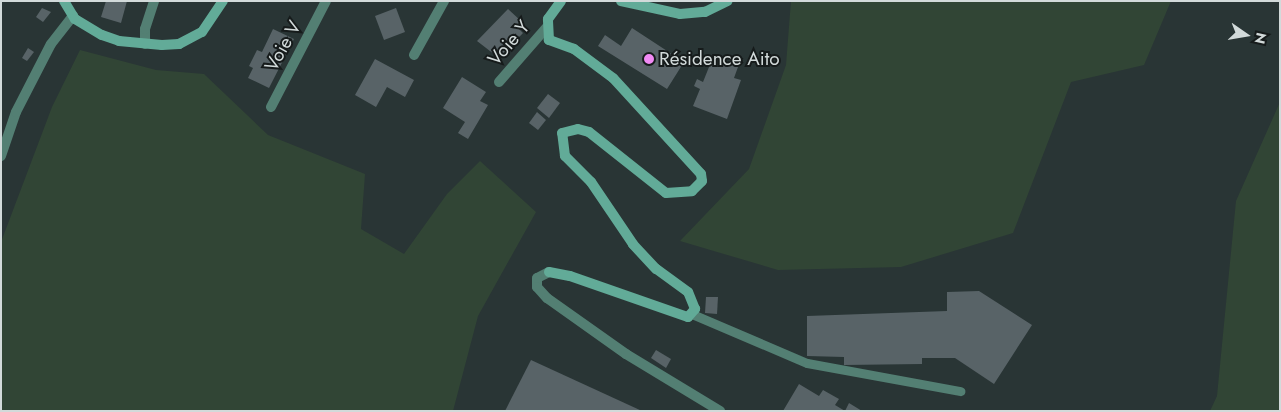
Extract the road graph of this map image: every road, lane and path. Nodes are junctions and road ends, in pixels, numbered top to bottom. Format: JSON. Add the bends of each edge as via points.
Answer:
{"nodes":[{"id":1,"x":64,"y":1,"type":"edge"},
{"id":2,"x":154,"y":1,"type":"edge"},
{"id":3,"x":223,"y":1,"type":"edge"},
{"id":4,"x":326,"y":1,"type":"edge"},
{"id":5,"x":444,"y":1,"type":"edge"},
{"id":6,"x":561,"y":1,"type":"edge"},
{"id":7,"x":621,"y":1,"type":"edge"},
{"id":8,"x":728,"y":1,"type":"edge"},
{"id":9,"x":73,"y":16,"type":"junction"},
{"id":10,"x":547,"y":27,"type":"junction"},
{"id":11,"x":145,"y":44,"type":"junction"},
{"id":12,"x":414,"y":55,"type":"dead end"},
{"id":13,"x":499,"y":82,"type":"dead end"},
{"id":14,"x":271,"y":107,"type":"dead end"},
{"id":15,"x":1,"y":156,"type":"edge"},
{"id":16,"x":549,"y":272,"type":"joint"},
{"id":17,"x":692,"y":314,"type":"junction"},
{"id":18,"x":960,"y":390,"type":"dead end"},
{"id":19,"x":720,"y":411,"type":"edge"}],
"edges":[{"from":1,"to":9,"type":"main road"},
{"from":2,"to":11,"type":"street","via":[[145,29]]},
{"from":3,"to":11,"type":"main road","via":[[202,32],[190,40],[179,44]]},
{"from":4,"to":14,"type":"street","name":"Voie V"},
{"from":5,"to":12,"type":"street"},
{"from":6,"to":10,"type":"main road","via":[[552,11]]},
{"from":7,"to":8,"type":"main road","via":[[680,14],[704,12]]},
{"from":9,"to":11,"type":"main road","via":[[86,28],[102,35]]},
{"from":9,"to":15,"type":"street","via":[[51,44],[16,112]]},
{"from":10,"to":13,"type":"street","name":"Voie Y"},
{"from":10,"to":17,"type":"main road","via":[[549,40],[574,49],[613,78],[700,174],[702,180],[692,191],[666,192],[589,132],[578,129],[562,133],[564,156],[591,182],[633,244],[656,269],[688,292],[696,309]]},
{"from":16,"to":17,"type":"main road","via":[[570,276],[661,310],[688,317]]},
{"from":16,"to":19,"type":"street","via":[[537,278],[537,287],[547,298],[626,354]]},
{"from":17,"to":18,"type":"lane","via":[[807,364]]}]}
